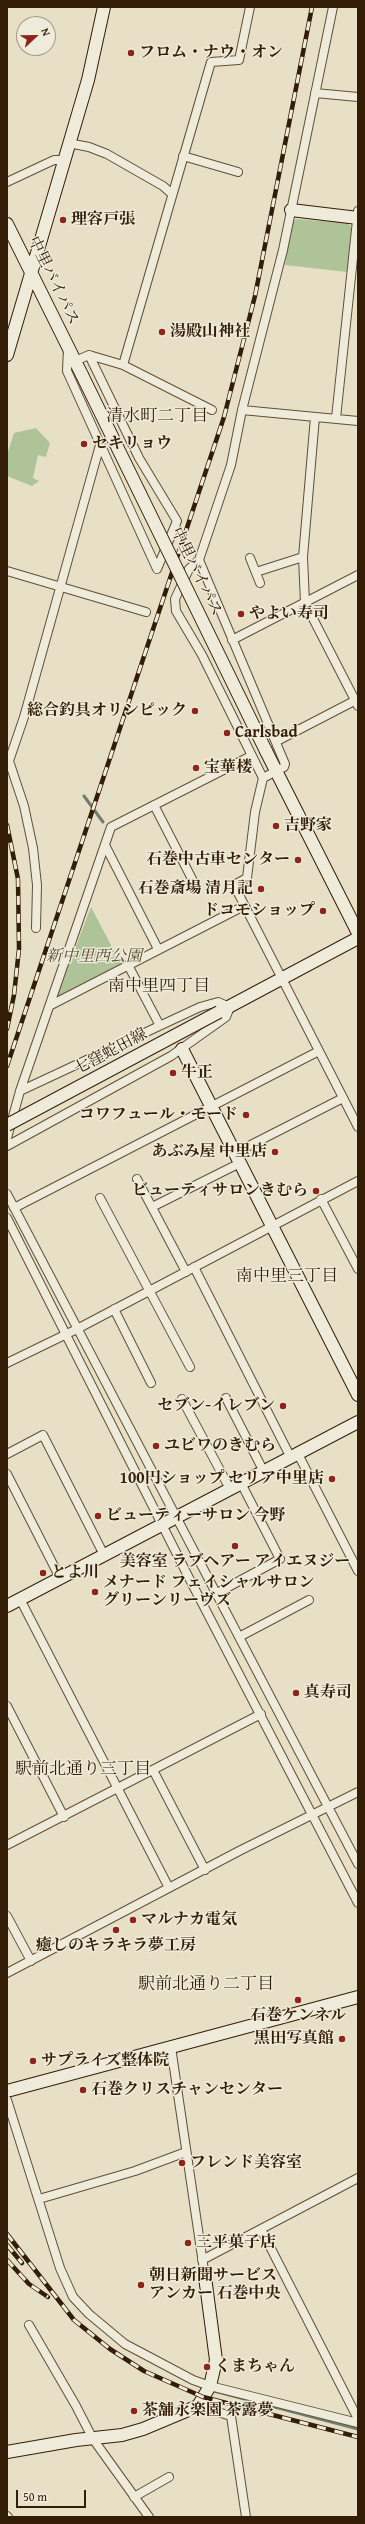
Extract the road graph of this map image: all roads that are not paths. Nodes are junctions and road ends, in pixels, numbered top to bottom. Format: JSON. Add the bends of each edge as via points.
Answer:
{"nodes":[{"id":1,"x":104,"y":7,"type":"edge"},
{"id":2,"x":250,"y":7,"type":"edge"},
{"id":3,"x":333,"y":7,"type":"edge"},
{"id":4,"x":315,"y":93,"type":"junction"},
{"id":5,"x":358,"y":97,"type":"edge"},
{"id":6,"x":68,"y":143,"type":"junction"},
{"id":7,"x":183,"y":156,"type":"junction"},
{"id":8,"x":63,"y":160,"type":"junction"},
{"id":9,"x":238,"y":172,"type":"dead end"},
{"id":10,"x":7,"y":182,"type":"edge"},
{"id":11,"x":172,"y":194,"type":"junction"},
{"id":12,"x":291,"y":210,"type":"junction"},
{"id":13,"x":358,"y":216,"type":"edge"},
{"id":14,"x":7,"y":224,"type":"edge"},
{"id":15,"x":30,"y":272,"type":"junction"},
{"id":16,"x":68,"y":348,"type":"junction"},
{"id":17,"x":7,"y":355,"type":"edge"},
{"id":18,"x":89,"y":355,"type":"junction"},
{"id":19,"x":75,"y":361,"type":"junction"},
{"id":20,"x":123,"y":365,"type":"junction"},
{"id":21,"x":212,"y":410,"type":"dead end"},
{"id":22,"x":242,"y":410,"type":"junction"},
{"id":23,"x":315,"y":417,"type":"junction"},
{"id":24,"x":336,"y":418,"type":"junction"},
{"id":25,"x":358,"y":421,"type":"edge"},
{"id":26,"x":100,"y":445,"type":"junction"},
{"id":27,"x":302,"y":557,"type":"junction"},
{"id":28,"x":250,"y":558,"type":"dead end"},
{"id":29,"x":199,"y":560,"type":"junction"},
{"id":30,"x":7,"y":571,"type":"edge"},
{"id":31,"x":256,"y":572,"type":"junction"},
{"id":32,"x":358,"y":575,"type":"edge"},
{"id":33,"x":260,"y":582,"type":"dead end"},
{"id":34,"x":60,"y":587,"type":"junction"},
{"id":35,"x":305,"y":603,"type":"junction"},
{"id":36,"x":146,"y":612,"type":"dead end"},
{"id":37,"x":232,"y":640,"type":"junction"},
{"id":38,"x":357,"y":702,"type":"edge"},
{"id":39,"x":277,"y":741,"type":"junction"},
{"id":40,"x":251,"y":756,"type":"junction"},
{"id":41,"x":276,"y":771,"type":"junction"},
{"id":42,"x":263,"y":778,"type":"junction"},
{"id":43,"x":154,"y":805,"type":"junction"},
{"id":44,"x":105,"y":846,"type":"junction"},
{"id":45,"x":192,"y":879,"type":"dead end"},
{"id":46,"x":244,"y":906,"type":"junction"},
{"id":47,"x":36,"y":928,"type":"dead end"},
{"id":48,"x":358,"y":933,"type":"edge"},
{"id":49,"x":358,"y":938,"type":"edge"},
{"id":50,"x":158,"y":949,"type":"junction"},
{"id":51,"x":128,"y":965,"type":"junction"},
{"id":52,"x":282,"y":980,"type":"junction"},
{"id":53,"x":51,"y":1005,"type":"junction"},
{"id":54,"x":230,"y":1007,"type":"junction"},
{"id":55,"x":159,"y":1024,"type":"junction"},
{"id":56,"x":182,"y":1049,"type":"junction"},
{"id":57,"x":319,"y":1051,"type":"junction"},
{"id":58,"x":20,"y":1091,"type":"junction"},
{"id":59,"x":343,"y":1098,"type":"junction"},
{"id":60,"x":211,"y":1107,"type":"junction"},
{"id":61,"x":7,"y":1125,"type":"edge"},
{"id":62,"x":358,"y":1127,"type":"edge"},
{"id":63,"x":7,"y":1138,"type":"edge"},
{"id":64,"x":7,"y":1146,"type":"edge"},
{"id":65,"x":238,"y":1158,"type":"junction"},
{"id":66,"x":137,"y":1179,"type":"dead end"},
{"id":67,"x":358,"y":1181,"type":"edge"},
{"id":68,"x":7,"y":1194,"type":"edge"},
{"id":69,"x":100,"y":1198,"type":"dead end"},
{"id":70,"x":321,"y":1199,"type":"junction"},
{"id":71,"x":152,"y":1207,"type":"junction"},
{"id":72,"x":14,"y":1208,"type":"junction"},
{"id":73,"x":7,"y":1218,"type":"edge"},
{"id":74,"x":272,"y":1226,"type":"junction"},
{"id":75,"x":194,"y":1267,"type":"junction"},
{"id":76,"x":358,"y":1269,"type":"edge"},
{"id":77,"x":186,"y":1272,"type":"junction"},
{"id":78,"x":149,"y":1291,"type":"junction"},
{"id":79,"x":114,"y":1309,"type":"junction"},
{"id":80,"x":77,"y":1329,"type":"junction"},
{"id":81,"x":65,"y":1335,"type":"junction"},
{"id":82,"x":7,"y":1363,"type":"edge"},
{"id":83,"x":190,"y":1367,"type":"dead end"},
{"id":84,"x":151,"y":1383,"type":"dead end"},
{"id":85,"x":358,"y":1395,"type":"edge"},
{"id":86,"x":226,"y":1398,"type":"dead end"},
{"id":87,"x":182,"y":1399,"type":"dead end"},
{"id":88,"x":358,"y":1422,"type":"edge"},
{"id":89,"x":7,"y":1454,"type":"edge"},
{"id":90,"x":294,"y":1456,"type":"junction"},
{"id":91,"x":264,"y":1472,"type":"junction"},
{"id":92,"x":7,"y":1474,"type":"edge"},
{"id":93,"x":241,"y":1483,"type":"junction"},
{"id":94,"x":230,"y":1489,"type":"junction"},
{"id":95,"x":175,"y":1518,"type":"junction"},
{"id":96,"x":162,"y":1524,"type":"junction"},
{"id":97,"x":104,"y":1555,"type":"junction"},
{"id":98,"x":358,"y":1571,"type":"edge"},
{"id":99,"x":60,"y":1578,"type":"junction"},
{"id":100,"x":217,"y":1593,"type":"junction"},
{"id":101,"x":20,"y":1599,"type":"junction"},
{"id":102,"x":309,"y":1600,"type":"dead end"},
{"id":103,"x":7,"y":1606,"type":"edge"},
{"id":104,"x":239,"y":1637,"type":"junction"},
{"id":105,"x":7,"y":1706,"type":"edge"},
{"id":106,"x":261,"y":1714,"type":"junction"},
{"id":107,"x":153,"y":1770,"type":"junction"},
{"id":108,"x":118,"y":1788,"type":"junction"},
{"id":109,"x":358,"y":1792,"type":"edge"},
{"id":110,"x":328,"y":1807,"type":"junction"},
{"id":111,"x":312,"y":1814,"type":"junction"},
{"id":112,"x":64,"y":1817,"type":"junction"},
{"id":113,"x":7,"y":1845,"type":"edge"},
{"id":114,"x":358,"y":1864,"type":"edge"},
{"id":115,"x":205,"y":1870,"type":"junction"},
{"id":116,"x":169,"y":1888,"type":"junction"},
{"id":117,"x":358,"y":1903,"type":"edge"},
{"id":118,"x":7,"y":1916,"type":"edge"},
{"id":119,"x":31,"y":1960,"type":"junction"},
{"id":120,"x":7,"y":1973,"type":"edge"},
{"id":121,"x":358,"y":1997,"type":"edge"},
{"id":122,"x":171,"y":2047,"type":"junction"},
{"id":123,"x":7,"y":2091,"type":"edge"},
{"id":124,"x":7,"y":2100,"type":"edge"},
{"id":125,"x":186,"y":2152,"type":"junction"},
{"id":126,"x":358,"y":2178,"type":"edge"},
{"id":127,"x":39,"y":2199,"type":"junction"},
{"id":128,"x":261,"y":2229,"type":"junction"},
{"id":129,"x":202,"y":2260,"type":"junction"},
{"id":130,"x":205,"y":2277,"type":"joint"},
{"id":131,"x":29,"y":2325,"type":"dead end"},
{"id":132,"x":210,"y":2386,"type":"junction"},
{"id":133,"x":198,"y":2406,"type":"junction"},
{"id":134,"x":358,"y":2417,"type":"edge"},
{"id":135,"x":354,"y":2422,"type":"edge"},
{"id":136,"x":93,"y":2439,"type":"junction"},
{"id":137,"x":7,"y":2452,"type":"edge"},
{"id":138,"x":170,"y":2478,"type":"dead end"},
{"id":139,"x":134,"y":2497,"type":"junction"},
{"id":140,"x":149,"y":2517,"type":"edge"},
{"id":141,"x":246,"y":2517,"type":"edge"}],
"edges":[{"from":1,"to":6,"type":"street","via":[[88,80]]},
{"from":2,"to":7,"type":"street","via":[[239,60],[211,62]]},
{"from":3,"to":4,"type":"street"},
{"from":4,"to":5,"type":"street"},
{"from":4,"to":12,"type":"street"},
{"from":6,"to":8,"type":"street"},
{"from":6,"to":11,"type":"street","via":[[107,154],[157,182]]},
{"from":7,"to":9,"type":"street"},
{"from":7,"to":11,"type":"street"},
{"from":8,"to":10,"type":"street","via":[[54,160]]},
{"from":8,"to":15,"type":"street"},
{"from":11,"to":20,"type":"street"},
{"from":12,"to":13,"type":"street"},
{"from":12,"to":22,"type":"street"},
{"from":13,"to":24,"type":"street"},
{"from":14,"to":15,"type":"street","name":"中里バイパス"},
{"from":15,"to":16,"type":"street","name":"中里バイパス"},
{"from":15,"to":17,"type":"street"},
{"from":16,"to":19,"type":"street","name":"中里バイパス"},
{"from":16,"to":26,"type":"street","via":[[67,372]]},
{"from":18,"to":19,"type":"street"},
{"from":18,"to":20,"type":"street"},
{"from":18,"to":26,"type":"street","via":[[139,458],[177,521],[157,569]]},
{"from":19,"to":41,"type":"street","name":"中里バイパス","bridge":true},
{"from":20,"to":21,"type":"street"},
{"from":22,"to":23,"type":"street"},
{"from":22,"to":29,"type":"street","via":[[231,466]]},
{"from":23,"to":24,"type":"street"},
{"from":23,"to":27,"type":"street"},
{"from":24,"to":25,"type":"street"},
{"from":26,"to":34,"type":"street"},
{"from":27,"to":31,"type":"street"},
{"from":27,"to":35,"type":"street"},
{"from":28,"to":31,"type":"street"},
{"from":29,"to":37,"type":"street"},
{"from":29,"to":40,"type":"street","via":[[189,569],[175,599],[176,611],[202,655]]},
{"from":30,"to":34,"type":"street"},
{"from":31,"to":33,"type":"street"},
{"from":32,"to":35,"type":"street"},
{"from":34,"to":36,"type":"street"},
{"from":34,"to":47,"type":"street","via":[[24,717],[9,761],[24,806],[33,848],[37,885]]},
{"from":35,"to":37,"type":"street"},
{"from":35,"to":38,"type":"street"},
{"from":37,"to":39,"type":"street"},
{"from":38,"to":39,"type":"street"},
{"from":39,"to":41,"type":"street","via":[[285,764]]},
{"from":40,"to":42,"type":"street"},
{"from":40,"to":43,"type":"street"},
{"from":41,"to":42,"type":"street"},
{"from":41,"to":48,"type":"street","name":"中里バイパス"},
{"from":42,"to":46,"type":"street","via":[[247,878],[234,885]]},
{"from":43,"to":44,"type":"street","via":[[111,827]]},
{"from":43,"to":45,"type":"street"},
{"from":44,"to":50,"type":"street"},
{"from":44,"to":53,"type":"street"},
{"from":46,"to":50,"type":"street"},
{"from":46,"to":52,"type":"street"},
{"from":49,"to":52,"type":"street","name":"七窪蛇田線"},
{"from":50,"to":51,"type":"street"},
{"from":51,"to":53,"type":"street"},
{"from":51,"to":55,"type":"street"},
{"from":52,"to":54,"type":"street","name":"七窪蛇田線"},
{"from":52,"to":57,"type":"street"},
{"from":53,"to":58,"type":"street"},
{"from":54,"to":55,"type":"street","via":[[218,1002]]},
{"from":54,"to":56,"type":"street","via":[[226,1017]]},
{"from":54,"to":61,"type":"street","name":"七窪蛇田線","bridge":true},
{"from":55,"to":58,"type":"street"},
{"from":56,"to":60,"type":"street"},
{"from":56,"to":64,"type":"street"},
{"from":57,"to":59,"type":"street"},
{"from":57,"to":60,"type":"street"},
{"from":58,"to":63,"type":"street"},
{"from":59,"to":62,"type":"street"},
{"from":59,"to":65,"type":"street"},
{"from":60,"to":65,"type":"street"},
{"from":60,"to":72,"type":"street"},
{"from":65,"to":71,"type":"street"},
{"from":65,"to":74,"type":"street"},
{"from":66,"to":71,"type":"street"},
{"from":67,"to":70,"type":"street"},
{"from":68,"to":72,"type":"street"},
{"from":69,"to":78,"type":"street"},
{"from":70,"to":74,"type":"street"},
{"from":70,"to":76,"type":"street"},
{"from":71,"to":77,"type":"street"},
{"from":72,"to":80,"type":"street"},
{"from":73,"to":81,"type":"street"},
{"from":74,"to":75,"type":"street"},
{"from":74,"to":85,"type":"street"},
{"from":75,"to":77,"type":"street"},
{"from":75,"to":90,"type":"street"},
{"from":77,"to":78,"type":"street"},
{"from":78,"to":79,"type":"street"},
{"from":78,"to":83,"type":"street"},
{"from":79,"to":80,"type":"street"},
{"from":79,"to":84,"type":"street"},
{"from":80,"to":81,"type":"street"},
{"from":80,"to":95,"type":"street"},
{"from":81,"to":82,"type":"street"},
{"from":81,"to":96,"type":"street"},
{"from":86,"to":91,"type":"street"},
{"from":87,"to":94,"type":"street"},
{"from":88,"to":90,"type":"street"},
{"from":89,"to":97,"type":"street","via":[[43,1435]]},
{"from":90,"to":91,"type":"street"},
{"from":90,"to":98,"type":"street"},
{"from":91,"to":93,"type":"street"},
{"from":92,"to":99,"type":"street"},
{"from":93,"to":94,"type":"street"},
{"from":93,"to":100,"type":"street","via":[[280,1559]]},
{"from":94,"to":95,"type":"street"},
{"from":95,"to":96,"type":"street"},
{"from":95,"to":100,"type":"street"},
{"from":96,"to":97,"type":"street"},
{"from":96,"to":106,"type":"street"},
{"from":97,"to":99,"type":"street"},
{"from":99,"to":101,"type":"street"},
{"from":100,"to":104,"type":"street"},
{"from":101,"to":103,"type":"street"},
{"from":101,"to":108,"type":"street"},
{"from":102,"to":104,"type":"street"},
{"from":104,"to":110,"type":"street"},
{"from":105,"to":112,"type":"street"},
{"from":106,"to":107,"type":"street"},
{"from":106,"to":111,"type":"street"},
{"from":107,"to":108,"type":"street"},
{"from":107,"to":115,"type":"street"},
{"from":108,"to":112,"type":"street"},
{"from":108,"to":116,"type":"street"},
{"from":109,"to":110,"type":"street"},
{"from":110,"to":111,"type":"street"},
{"from":110,"to":114,"type":"street"},
{"from":111,"to":115,"type":"street"},
{"from":111,"to":117,"type":"street"},
{"from":112,"to":113,"type":"street"},
{"from":115,"to":116,"type":"street"},
{"from":116,"to":119,"type":"street"},
{"from":118,"to":119,"type":"street"},
{"from":119,"to":120,"type":"street"},
{"from":121,"to":122,"type":"street"},
{"from":122,"to":123,"type":"street"},
{"from":122,"to":125,"type":"street"},
{"from":124,"to":127,"type":"street"},
{"from":125,"to":127,"type":"street","via":[[135,2171]]},
{"from":125,"to":129,"type":"street"},
{"from":126,"to":128,"type":"street"},
{"from":127,"to":132,"type":"street","via":[[60,2268],[73,2297],[125,2344]]},
{"from":128,"to":129,"type":"street"},
{"from":128,"to":134,"type":"street"},
{"from":129,"to":130,"type":"street"},
{"from":130,"to":132,"type":"street","via":[[215,2358]]},
{"from":131,"to":136,"type":"street"},
{"from":132,"to":133,"type":"street"},
{"from":132,"to":135,"type":"street"},
{"from":133,"to":136,"type":"street","via":[[143,2430]]},
{"from":133,"to":141,"type":"street","via":[[231,2416]]},
{"from":134,"to":135,"type":"street"},
{"from":136,"to":137,"type":"street"},
{"from":136,"to":139,"type":"street"},
{"from":138,"to":139,"type":"street"},
{"from":139,"to":140,"type":"street"}]}
